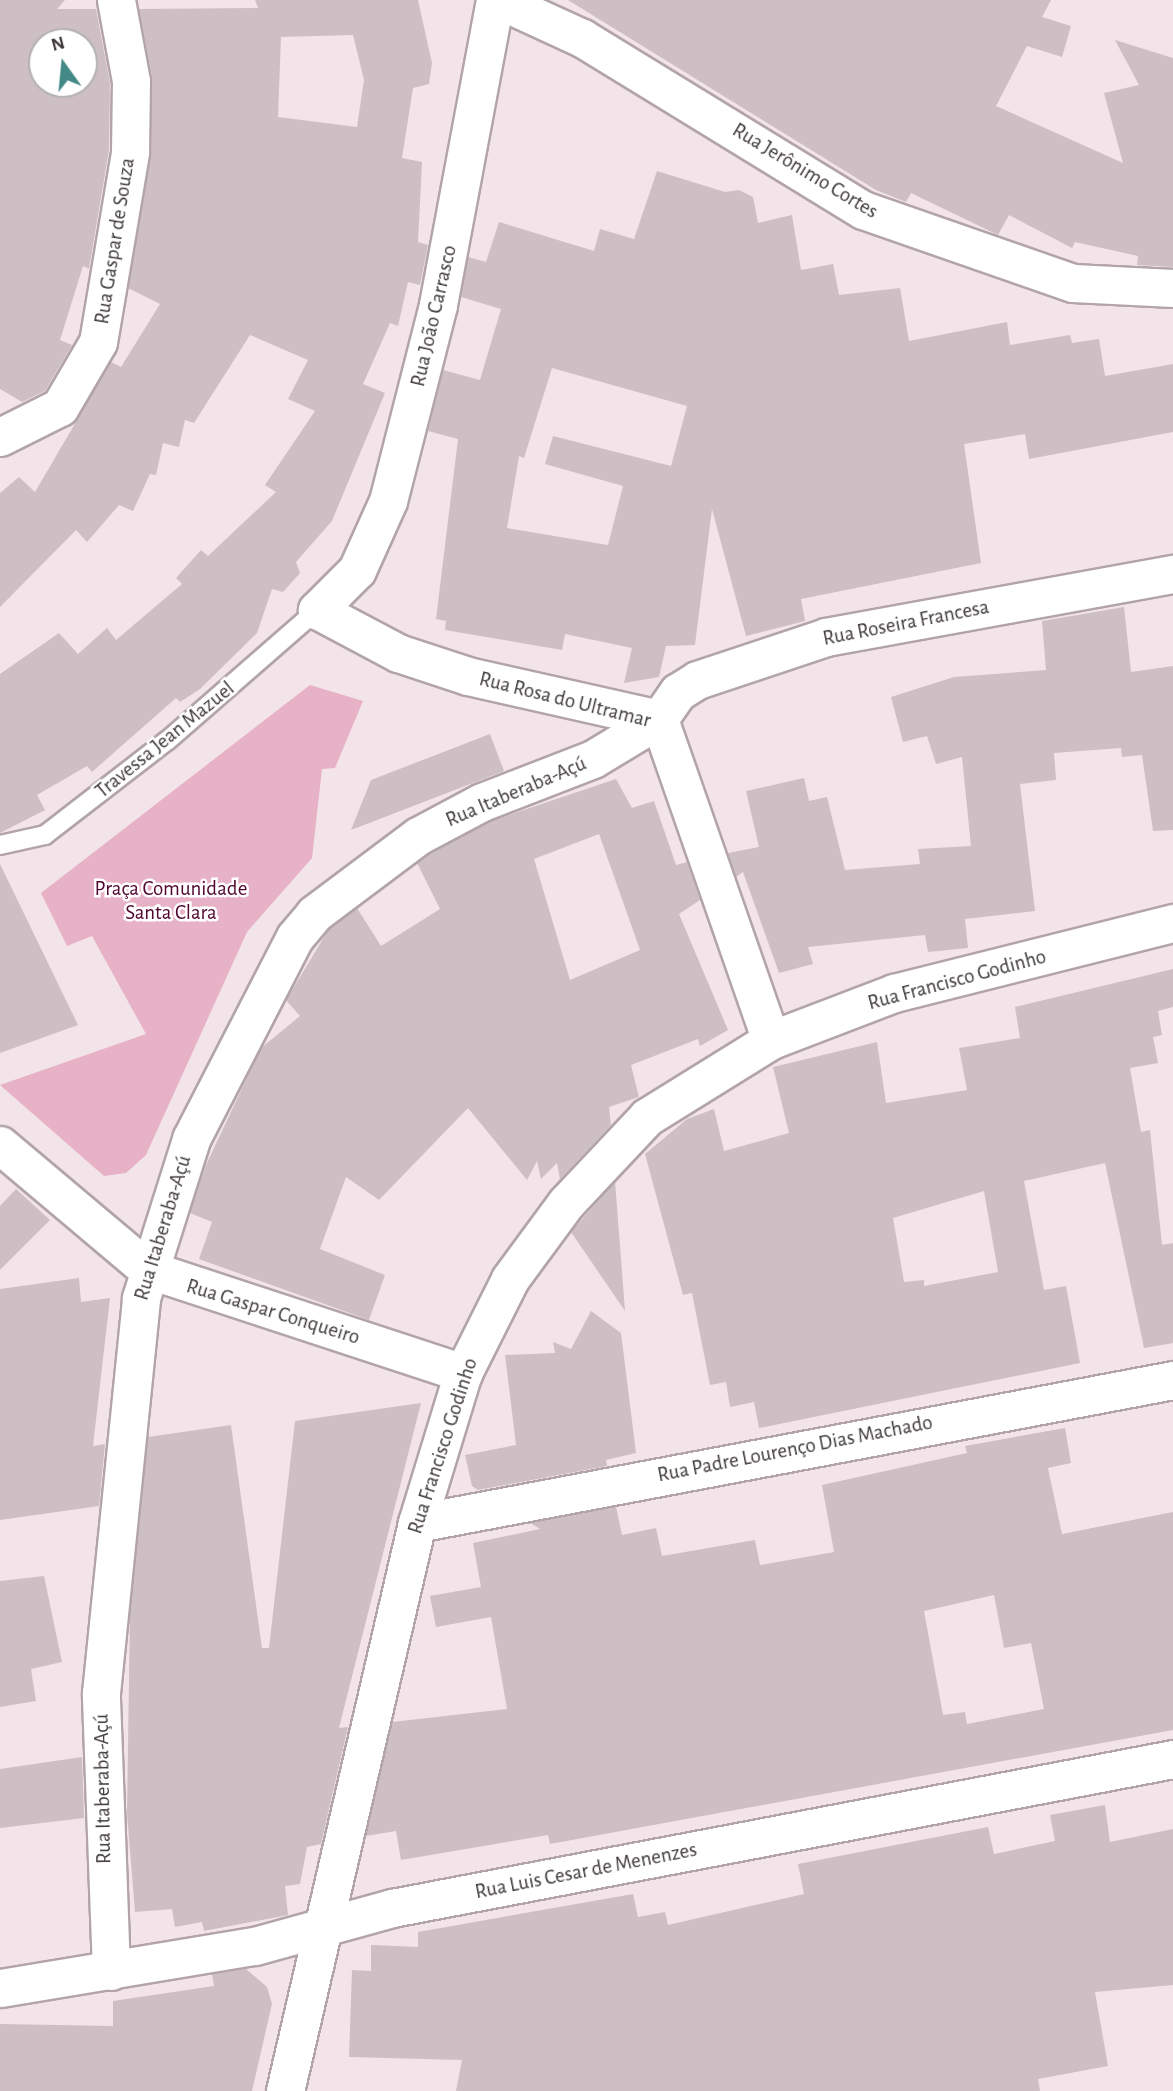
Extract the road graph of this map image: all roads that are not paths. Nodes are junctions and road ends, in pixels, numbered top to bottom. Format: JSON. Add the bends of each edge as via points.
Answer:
{"nodes":[{"id":1,"x":116,"y":0,"type":"edge"},
{"id":2,"x":497,"y":0,"type":"edge"},
{"id":3,"x":1173,"y":288,"type":"edge"},
{"id":4,"x":0,"y":437,"type":"edge"},
{"id":5,"x":1173,"y":574,"type":"edge"},
{"id":6,"x":317,"y":610,"type":"junction"},
{"id":7,"x":659,"y":719,"type":"junction"},
{"id":8,"x":0,"y":845,"type":"edge"},
{"id":9,"x":1173,"y":923,"type":"edge"},
{"id":10,"x":771,"y":1040,"type":"junction"},
{"id":11,"x":0,"y":1144,"type":"edge"},
{"id":12,"x":147,"y":1269,"type":"junction"},
{"id":13,"x":463,"y":1373,"type":"junction"},
{"id":14,"x":1173,"y":1380,"type":"edge"},
{"id":15,"x":417,"y":1523,"type":"junction"},
{"id":16,"x":1173,"y":1759,"type":"edge"},
{"id":17,"x":321,"y":1930,"type":"junction"},
{"id":18,"x":111,"y":1971,"type":"junction"},
{"id":19,"x":0,"y":1988,"type":"edge"},
{"id":20,"x":285,"y":2091,"type":"edge"}],
"edges":[{"from":1,"to":4,"type":"street","name":"Rua Gaspar de Souza","via":[[131,81],[130,152],[98,342],[60,407]]},
{"from":2,"to":3,"type":"street","name":"Rua Jerônimo Cortes","via":[[582,38],[863,210],[1073,283]]},
{"from":2,"to":6,"type":"street","name":"Rua João Carrasco","via":[[438,306],[388,501],[357,570]]},
{"from":5,"to":7,"type":"street","name":"Rua Roseira Francesa","via":[[826,637],[697,680],[678,692]]},
{"from":6,"to":7,"type":"street","name":"Rua Rosa do Ultramar","via":[[398,653],[468,676]]},
{"from":6,"to":8,"type":"lane","name":"Travessa Jean Mazuel","via":[[168,740],[45,835]]},
{"from":7,"to":10,"type":"street","name":"Rua Rosa do Ultramar"},
{"from":7,"to":12,"type":"street","name":"Rua Itaberaba-Açú","via":[[593,760],[482,802],[418,836],[314,915],[268,982],[191,1139]]},
{"from":9,"to":10,"type":"street","name":"Rua Francisco Godinho","via":[[894,993]]},
{"from":10,"to":13,"type":"street","name":"Rua Francisco Godinho","via":[[647,1117],[566,1203],[510,1279]]},
{"from":11,"to":12,"type":"street","name":"Rua Gaspar Conqueiro"},
{"from":12,"to":13,"type":"street","name":"Rua Gaspar Conqueiro"},
{"from":12,"to":18,"type":"street","name":"Rua Itaberaba-Açú","via":[[124,1415],[101,1693]]},
{"from":13,"to":15,"type":"street","name":"Rua Francisco Godinho"},
{"from":14,"to":15,"type":"street","name":"Rua Padre Lourenço Dias Machado"},
{"from":15,"to":17,"type":"street","name":"Rua Francisco Godinho"},
{"from":16,"to":17,"type":"street","name":"Rua Luis Cesar de Menenzes","via":[[392,1908]]},
{"from":17,"to":18,"type":"street","name":"Rua Luis Cesar de Menenzes"},
{"from":17,"to":20,"type":"street","name":"Rua Francisco Godinho"},
{"from":18,"to":19,"type":"street","name":"Rua Luis Cesar de Menenzes"}]}
